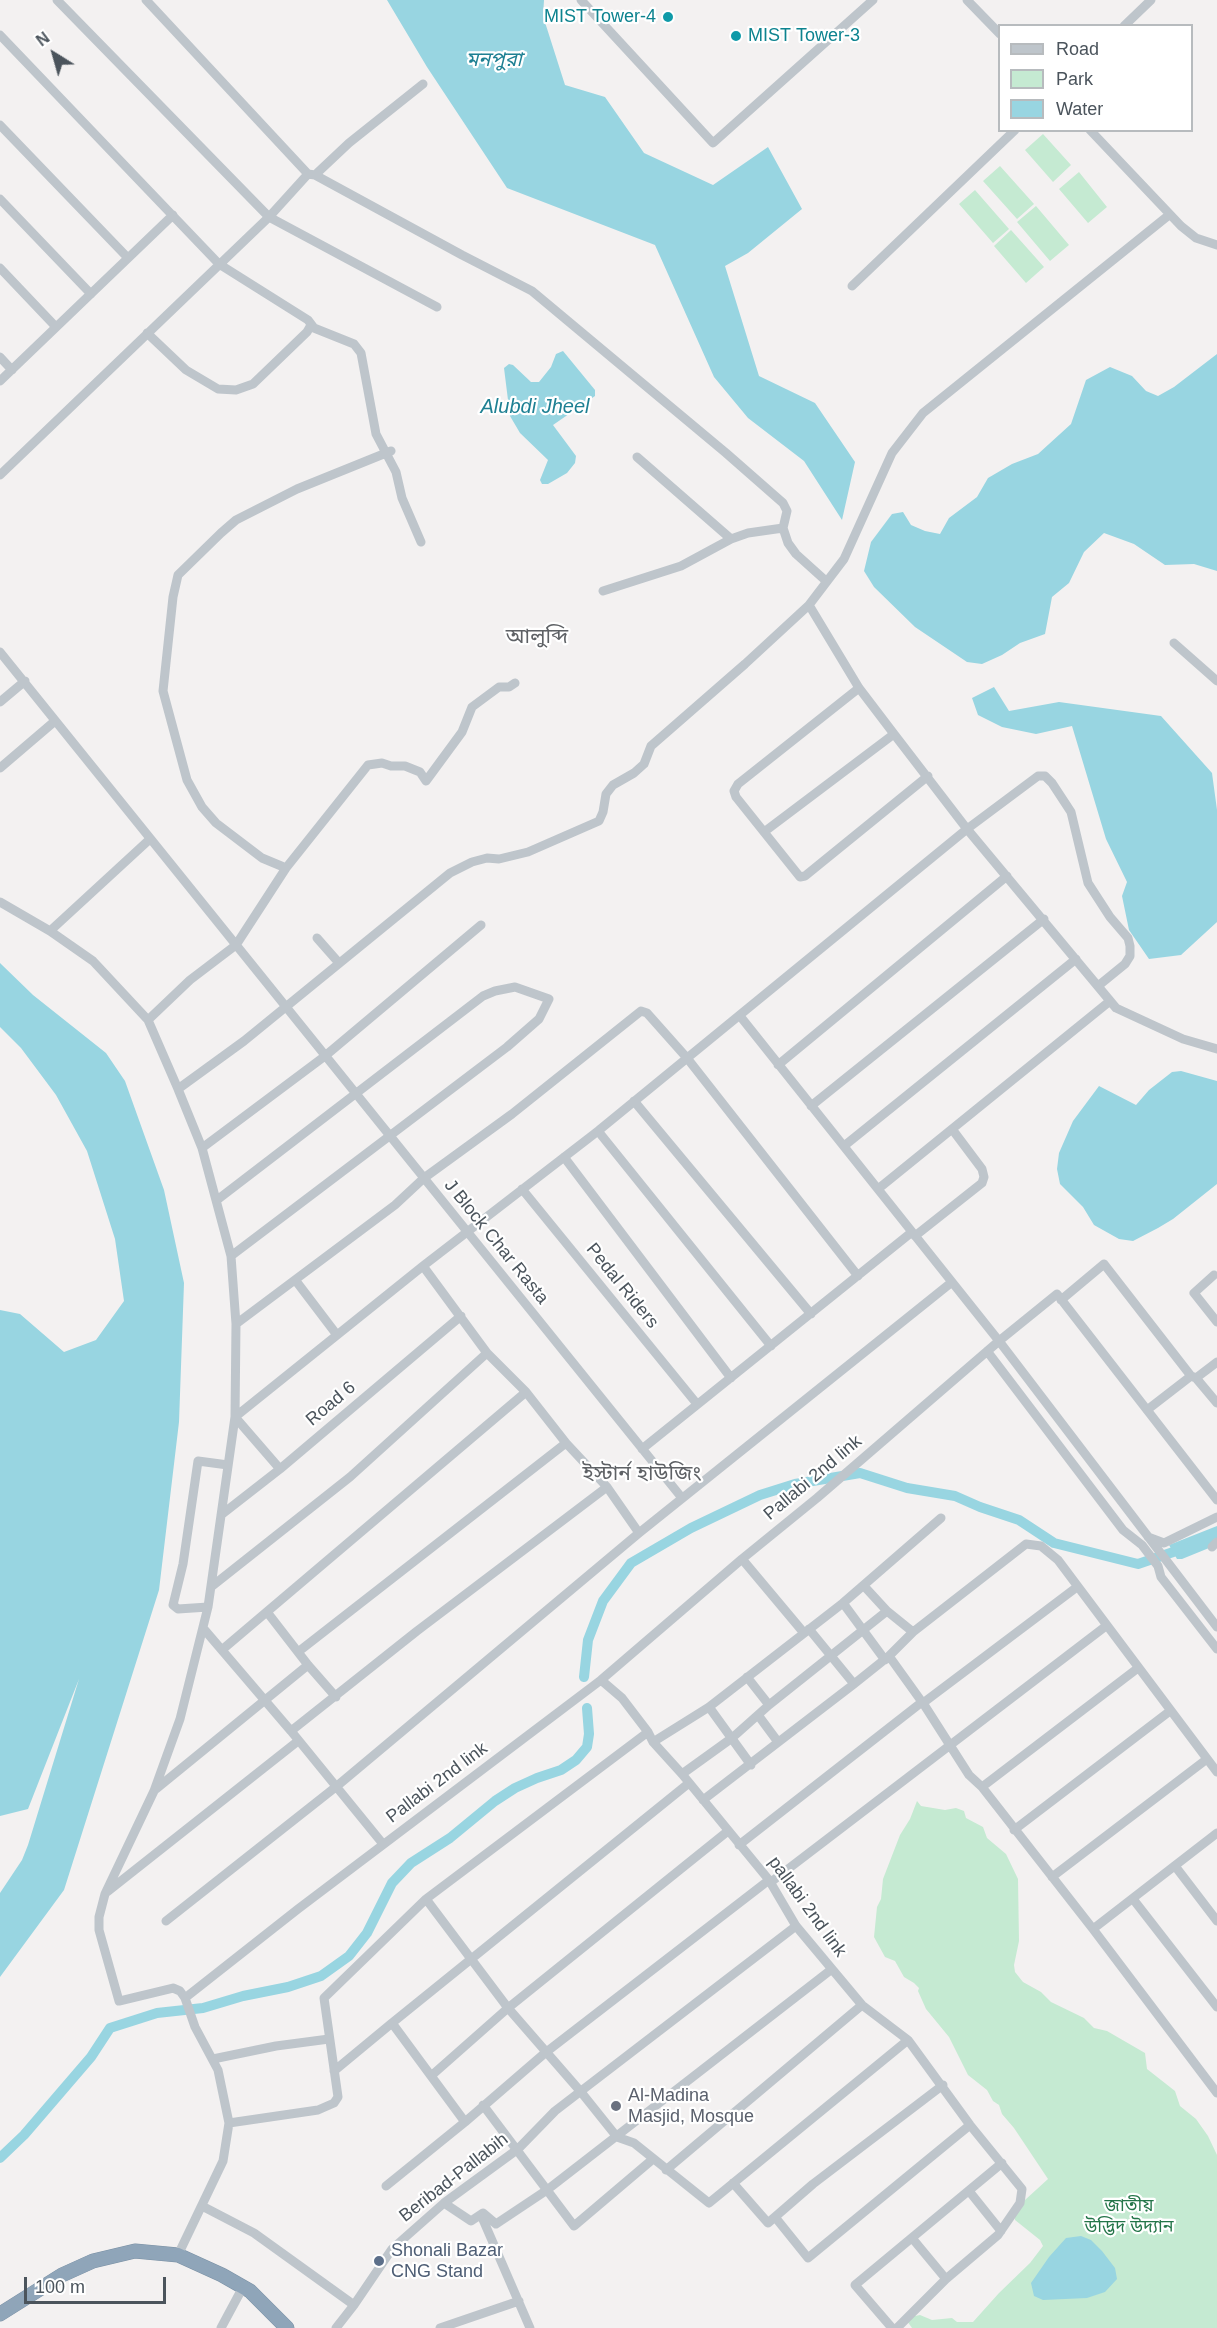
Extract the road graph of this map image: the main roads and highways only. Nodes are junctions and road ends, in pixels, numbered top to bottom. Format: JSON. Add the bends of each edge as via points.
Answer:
{"nodes":[{"id":1,"x":0,"y":2314,"type":"edge"},
{"id":2,"x":287,"y":2328,"type":"edge"}],
"edges":[{"from":1,"to":2,"type":"highway","via":[[62,2275],[93,2261],[135,2251],[178,2255],[243,2287]]}]}
